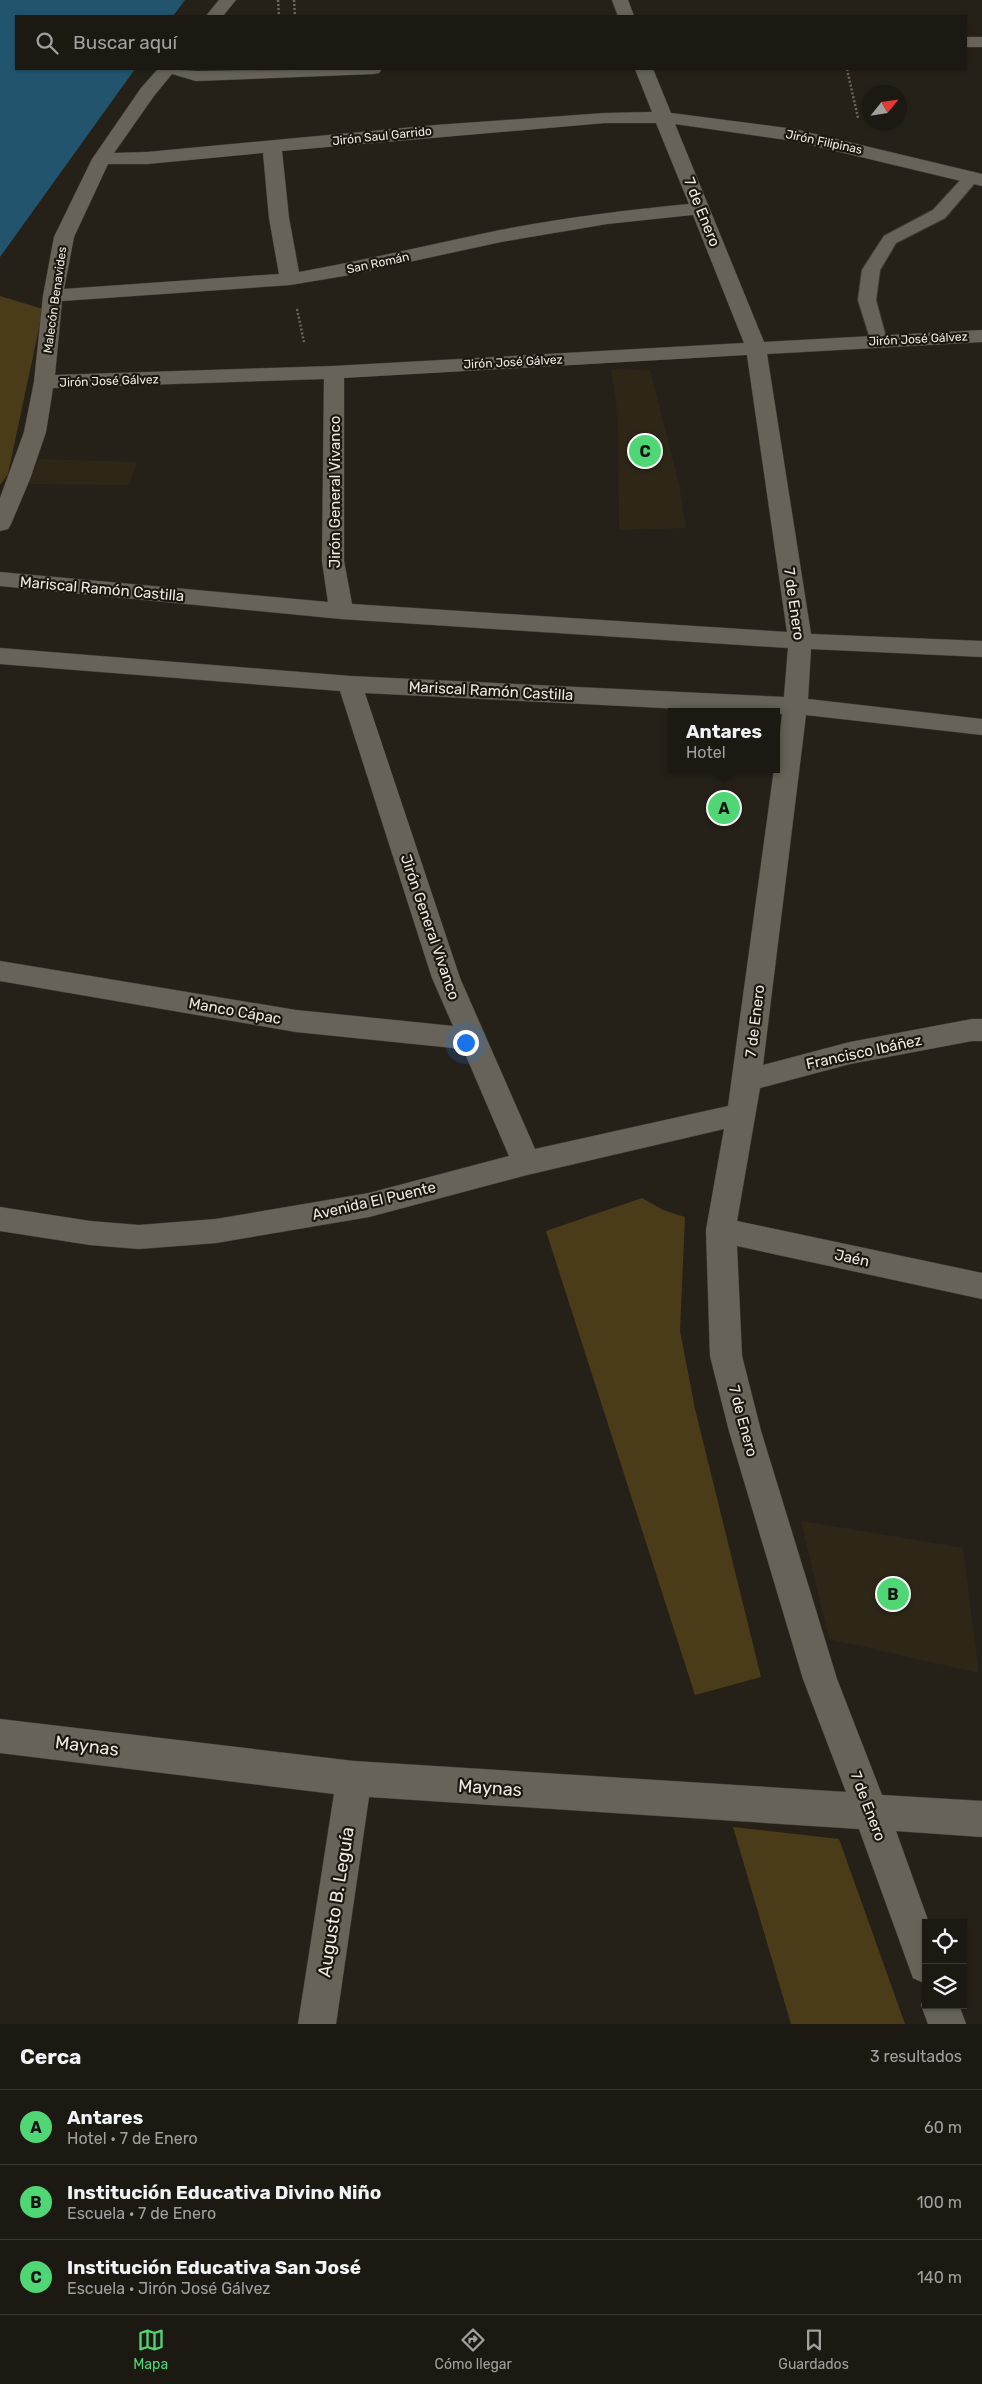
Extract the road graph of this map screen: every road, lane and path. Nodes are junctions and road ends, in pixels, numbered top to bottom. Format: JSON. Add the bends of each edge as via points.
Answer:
{"nodes":[{"id":1,"x":228,"y":0,"type":"edge"},
{"id":2,"x":278,"y":0,"type":"edge"},
{"id":3,"x":294,"y":0,"type":"edge"},
{"id":4,"x":620,"y":0,"type":"edge"},
{"id":5,"x":215,"y":15,"type":"edge"},
{"id":6,"x":279,"y":15,"type":"edge"},
{"id":7,"x":295,"y":15,"type":"edge"},
{"id":8,"x":626,"y":15,"type":"edge"},
{"id":9,"x":967,"y":42,"type":"edge"},
{"id":10,"x":982,"y":42,"type":"edge"},
{"id":11,"x":166,"y":70,"type":"edge"},
{"id":12,"x":177,"y":70,"type":"edge"},
{"id":13,"x":348,"y":70,"type":"edge"},
{"id":14,"x":644,"y":70,"type":"edge"},
{"id":15,"x":847,"y":70,"type":"edge"},
{"id":16,"x":663,"y":117,"type":"junction"},
{"id":17,"x":272,"y":147,"type":"junction"},
{"id":18,"x":863,"y":150,"type":"junction"},
{"id":19,"x":101,"y":159,"type":"junction"},
{"id":20,"x":977,"y":178,"type":"edge"},
{"id":21,"x":701,"y":209,"type":"junction"},
{"id":22,"x":290,"y":279,"type":"junction"},
{"id":23,"x":53,"y":296,"type":"junction"},
{"id":24,"x":982,"y":336,"type":"edge"},
{"id":25,"x":878,"y":341,"type":"junction"},
{"id":26,"x":756,"y":347,"type":"junction"},
{"id":27,"x":334,"y":372,"type":"junction"},
{"id":28,"x":311,"y":373,"type":"junction"},
{"id":29,"x":44,"y":382,"type":"junction"},
{"id":30,"x":0,"y":524,"type":"edge"},
{"id":31,"x":0,"y":579,"type":"edge"},
{"id":32,"x":341,"y":611,"type":"junction"},
{"id":33,"x":800,"y":641,"type":"junction"},
{"id":34,"x":982,"y":649,"type":"edge"},
{"id":35,"x":0,"y":656,"type":"edge"},
{"id":36,"x":350,"y":684,"type":"junction"},
{"id":37,"x":795,"y":706,"type":"junction"},
{"id":38,"x":982,"y":727,"type":"edge"},
{"id":39,"x":0,"y":971,"type":"edge"},
{"id":40,"x":979,"y":1028,"type":"edge"},
{"id":41,"x":472,"y":1039,"type":"junction"},
{"id":42,"x":747,"y":1080,"type":"junction"},
{"id":43,"x":742,"y":1114,"type":"junction"},
{"id":44,"x":527,"y":1163,"type":"junction"},
{"id":45,"x":0,"y":1219,"type":"edge"},
{"id":46,"x":721,"y":1230,"type":"junction"},
{"id":47,"x":982,"y":1286,"type":"edge"},
{"id":48,"x":0,"y":1736,"type":"edge"},
{"id":49,"x":354,"y":1779,"type":"junction"},
{"id":50,"x":871,"y":1812,"type":"junction"},
{"id":51,"x":982,"y":1819,"type":"edge"},
{"id":52,"x":926,"y":1964,"type":"edge"},
{"id":53,"x":941,"y":2009,"type":"edge"},
{"id":54,"x":317,"y":2024,"type":"edge"},
{"id":55,"x":947,"y":2024,"type":"edge"}],
"edges":[{"from":1,"to":5,"type":"street"},
{"from":2,"to":6,"type":"path"},
{"from":3,"to":7,"type":"path"},
{"from":4,"to":8,"type":"street"},
{"from":9,"to":10,"type":"street"},
{"from":11,"to":19,"type":"street","name":"Malecón Benavides"},
{"from":12,"to":13,"type":"street","via":[[196,76]]},
{"from":14,"to":16,"type":"street","name":"7 de Enero"},
{"from":15,"to":18,"type":"path"},
{"from":16,"to":17,"type":"street","name":"Jirón Saul Garrido","via":[[575,120]]},
{"from":16,"to":18,"type":"street","name":"Jirón Filipinas","via":[[794,135]]},
{"from":16,"to":21,"type":"street","name":"7 de Enero"},
{"from":17,"to":19,"type":"street","name":"Jirón Saul Garrido"},
{"from":17,"to":22,"type":"street","via":[[279,218]]},
{"from":18,"to":20,"type":"street","name":"Jirón Filipinas"},
{"from":19,"to":23,"type":"street","name":"Malecón Benavides","via":[[64,237]]},
{"from":20,"to":25,"type":"lane","via":[[939,214],[890,240],[871,270],[867,300]]},
{"from":21,"to":22,"type":"street","name":"San Román","via":[[598,219]]},
{"from":21,"to":26,"type":"street","name":"7 de Enero"},
{"from":22,"to":23,"type":"street","name":"San Román"},
{"from":22,"to":28,"type":"path"},
{"from":23,"to":29,"type":"street","name":"Malecón Benavides"},
{"from":24,"to":25,"type":"street","name":"Jirón José Gálvez"},
{"from":25,"to":26,"type":"street","name":"Jirón José Gálvez"},
{"from":26,"to":27,"type":"street","name":"Jirón José Gálvez"},
{"from":26,"to":33,"type":"street","name":"7 de Enero"},
{"from":27,"to":28,"type":"street","name":"Jirón José Gálvez"},
{"from":27,"to":32,"type":"street","name":"Jirón General Vivanco","via":[[333,561]]},
{"from":28,"to":29,"type":"street","name":"Jirón José Gálvez"},
{"from":29,"to":30,"type":"street","name":"Malecón Benavides","via":[[35,432]]},
{"from":31,"to":32,"type":"street","name":"Mariscal Ramón Castilla"},
{"from":32,"to":33,"type":"street","name":"Mariscal Ramón Castilla"},
{"from":33,"to":34,"type":"street","name":"Mariscal Ramón Castilla"},
{"from":33,"to":37,"type":"street","name":"7 de Enero"},
{"from":35,"to":36,"type":"street","name":"Mariscal Ramón Castilla"},
{"from":36,"to":37,"type":"street","name":"Mariscal Ramón Castilla"},
{"from":36,"to":41,"type":"street","name":"Jirón General Vivanco","via":[[446,978]]},
{"from":37,"to":38,"type":"street","name":"Mariscal Ramón Castilla"},
{"from":37,"to":42,"type":"street","name":"7 de Enero"},
{"from":39,"to":41,"type":"street","name":"Manco Cápac","via":[[296,1021]]},
{"from":40,"to":42,"type":"street","name":"Francisco Ibáñez","via":[[850,1053]]},
{"from":41,"to":44,"type":"street","name":"Jirón General Vivanco"},
{"from":42,"to":43,"type":"street","name":"7 de Enero"},
{"from":43,"to":44,"type":"street","name":"Avenida El Puente"},
{"from":43,"to":46,"type":"street","name":"7 de Enero"},
{"from":44,"to":45,"type":"street","name":"Avenida El Puente","via":[[369,1205],[216,1232],[139,1237]]},
{"from":46,"to":47,"type":"street","name":"Jaén"},
{"from":46,"to":50,"type":"street","name":"7 de Enero","via":[[726,1356],[745,1431],[820,1679]]},
{"from":48,"to":49,"type":"street","name":"Maynas"},
{"from":49,"to":50,"type":"street","name":"Maynas"},
{"from":49,"to":54,"type":"street","name":"Augusto B. Leguía"},
{"from":50,"to":51,"type":"street","name":"Maynas"},
{"from":50,"to":52,"type":"street","name":"7 de Enero"},
{"from":53,"to":55,"type":"street"}]}
